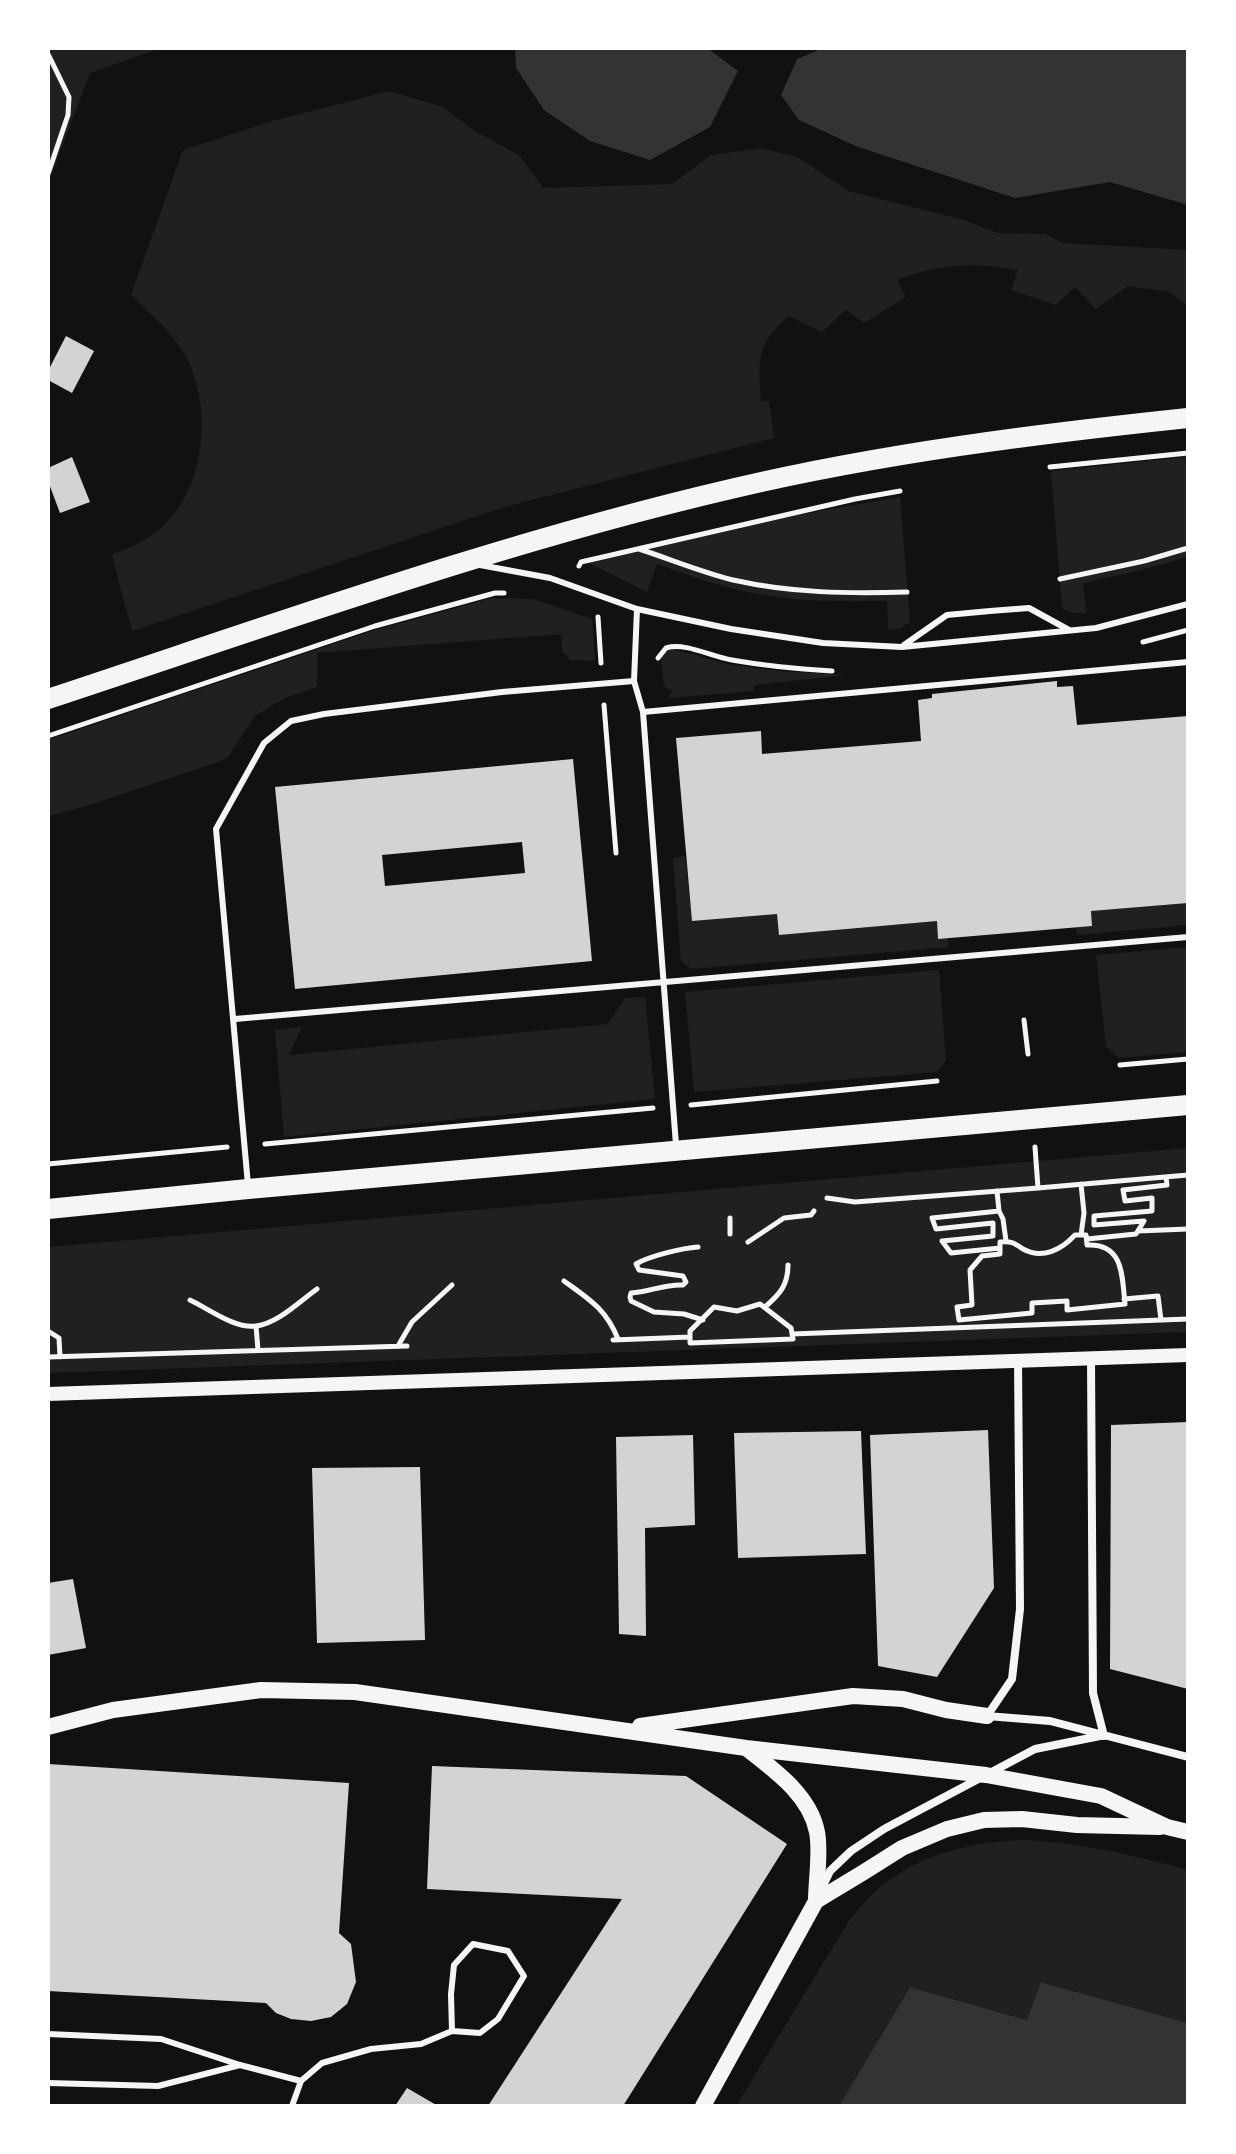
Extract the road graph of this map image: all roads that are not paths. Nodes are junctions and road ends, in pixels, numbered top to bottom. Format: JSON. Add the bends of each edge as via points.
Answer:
{"nodes":[{"id":1,"x":1188,"y":418,"type":"edge"},
{"id":2,"x":467,"y":562,"type":"junction"},
{"id":3,"x":1188,"y":604,"type":"edge"},
{"id":4,"x":637,"y":609,"type":"junction"},
{"id":5,"x":1069,"y":630,"type":"junction"},
{"id":6,"x":902,"y":647,"type":"junction"},
{"id":7,"x":1188,"y":662,"type":"edge"},
{"id":8,"x":634,"y":681,"type":"junction"},
{"id":9,"x":48,"y":699,"type":"edge"},
{"id":10,"x":643,"y":712,"type":"junction"},
{"id":11,"x":1188,"y":937,"type":"edge"},
{"id":12,"x":664,"y":982,"type":"junction"},
{"id":13,"x":235,"y":1019,"type":"junction"},
{"id":14,"x":1188,"y":1105,"type":"edge"},
{"id":15,"x":676,"y":1151,"type":"junction"},
{"id":16,"x":248,"y":1189,"type":"junction"},
{"id":17,"x":48,"y":1209,"type":"edge"},
{"id":18,"x":1188,"y":1355,"type":"edge"},
{"id":19,"x":1091,"y":1357,"type":"junction"},
{"id":20,"x":1018,"y":1360,"type":"junction"},
{"id":21,"x":48,"y":1394,"type":"edge"},
{"id":22,"x":987,"y":1716,"type":"junction"},
{"id":23,"x":48,"y":1727,"type":"edge"},
{"id":24,"x":619,"y":1729,"type":"junction"},
{"id":25,"x":1104,"y":1736,"type":"junction"},
{"id":26,"x":746,"y":1748,"type":"junction"},
{"id":27,"x":1188,"y":1757,"type":"edge"},
{"id":28,"x":986,"y":1775,"type":"junction"},
{"id":29,"x":1167,"y":1827,"type":"junction"},
{"id":30,"x":1188,"y":1832,"type":"edge"},
{"id":31,"x":816,"y":1901,"type":"junction"},
{"id":32,"x":452,"y":2031,"type":"junction"},
{"id":33,"x":48,"y":2034,"type":"edge"},
{"id":34,"x":240,"y":2065,"type":"junction"},
{"id":35,"x":301,"y":2081,"type":"junction"},
{"id":36,"x":48,"y":2083,"type":"edge"},
{"id":37,"x":292,"y":2106,"type":"edge"},
{"id":38,"x":703,"y":2106,"type":"edge"}],
"edges":[{"from":1,"to":2,"type":"main road","via":[[1027,434],[736,487]]},
{"from":2,"to":4,"type":"lane","via":[[557,580]]},
{"from":2,"to":9,"type":"main road"},
{"from":3,"to":5,"type":"lane"},
{"from":4,"to":6,"type":"lane","via":[[823,643]]},
{"from":4,"to":8,"type":"lane"},
{"from":5,"to":6,"type":"lane"},
{"from":5,"to":6,"type":"lane","via":[[1029,608],[947,615]]},
{"from":7,"to":10,"type":"lane"},
{"from":8,"to":10,"type":"lane"},
{"from":8,"to":13,"type":"lane","via":[[324,714],[291,721],[264,743],[216,829]]},
{"from":10,"to":12,"type":"lane"},
{"from":11,"to":12,"type":"lane"},
{"from":12,"to":13,"type":"lane"},
{"from":12,"to":15,"type":"lane"},
{"from":13,"to":16,"type":"lane"},
{"from":14,"to":15,"type":"main road"},
{"from":15,"to":16,"type":"main road"},
{"from":16,"to":17,"type":"main road"},
{"from":18,"to":19,"type":"street"},
{"from":19,"to":20,"type":"street"},
{"from":19,"to":25,"type":"street","via":[[1092,1671]]},
{"from":20,"to":21,"type":"street"},
{"from":20,"to":22,"type":"street","via":[[1020,1609],[1012,1679]]},
{"from":22,"to":24,"type":"main road","via":[[903,1699],[853,1696]]},
{"from":22,"to":25,"type":"street","via":[[1050,1721]]},
{"from":23,"to":24,"type":"main road","via":[[113,1710],[261,1690],[355,1692]]},
{"from":24,"to":26,"type":"main road"},
{"from":25,"to":27,"type":"street"},
{"from":25,"to":28,"type":"street","via":[[1035,1749]]},
{"from":26,"to":28,"type":"main road"},
{"from":26,"to":31,"type":"main road","via":[[802,1798],[814,1819]]},
{"from":28,"to":29,"type":"main road","via":[[1101,1796]]},
{"from":28,"to":31,"type":"street","via":[[851,1851],[830,1871]]},
{"from":29,"to":30,"type":"main road"},
{"from":29,"to":31,"type":"main road","via":[[984,1820],[902,1848]]},
{"from":31,"to":38,"type":"main road"},
{"from":32,"to":32,"type":"lane","via":[[480,2033],[498,2019],[524,1976],[508,1951],[473,1944],[454,1965]]},
{"from":32,"to":35,"type":"lane","via":[[421,2044],[371,2049],[322,2063]]},
{"from":33,"to":34,"type":"lane","via":[[161,2039]]},
{"from":34,"to":35,"type":"lane"},
{"from":34,"to":36,"type":"lane","via":[[158,2086]]},
{"from":35,"to":37,"type":"lane"}]}
